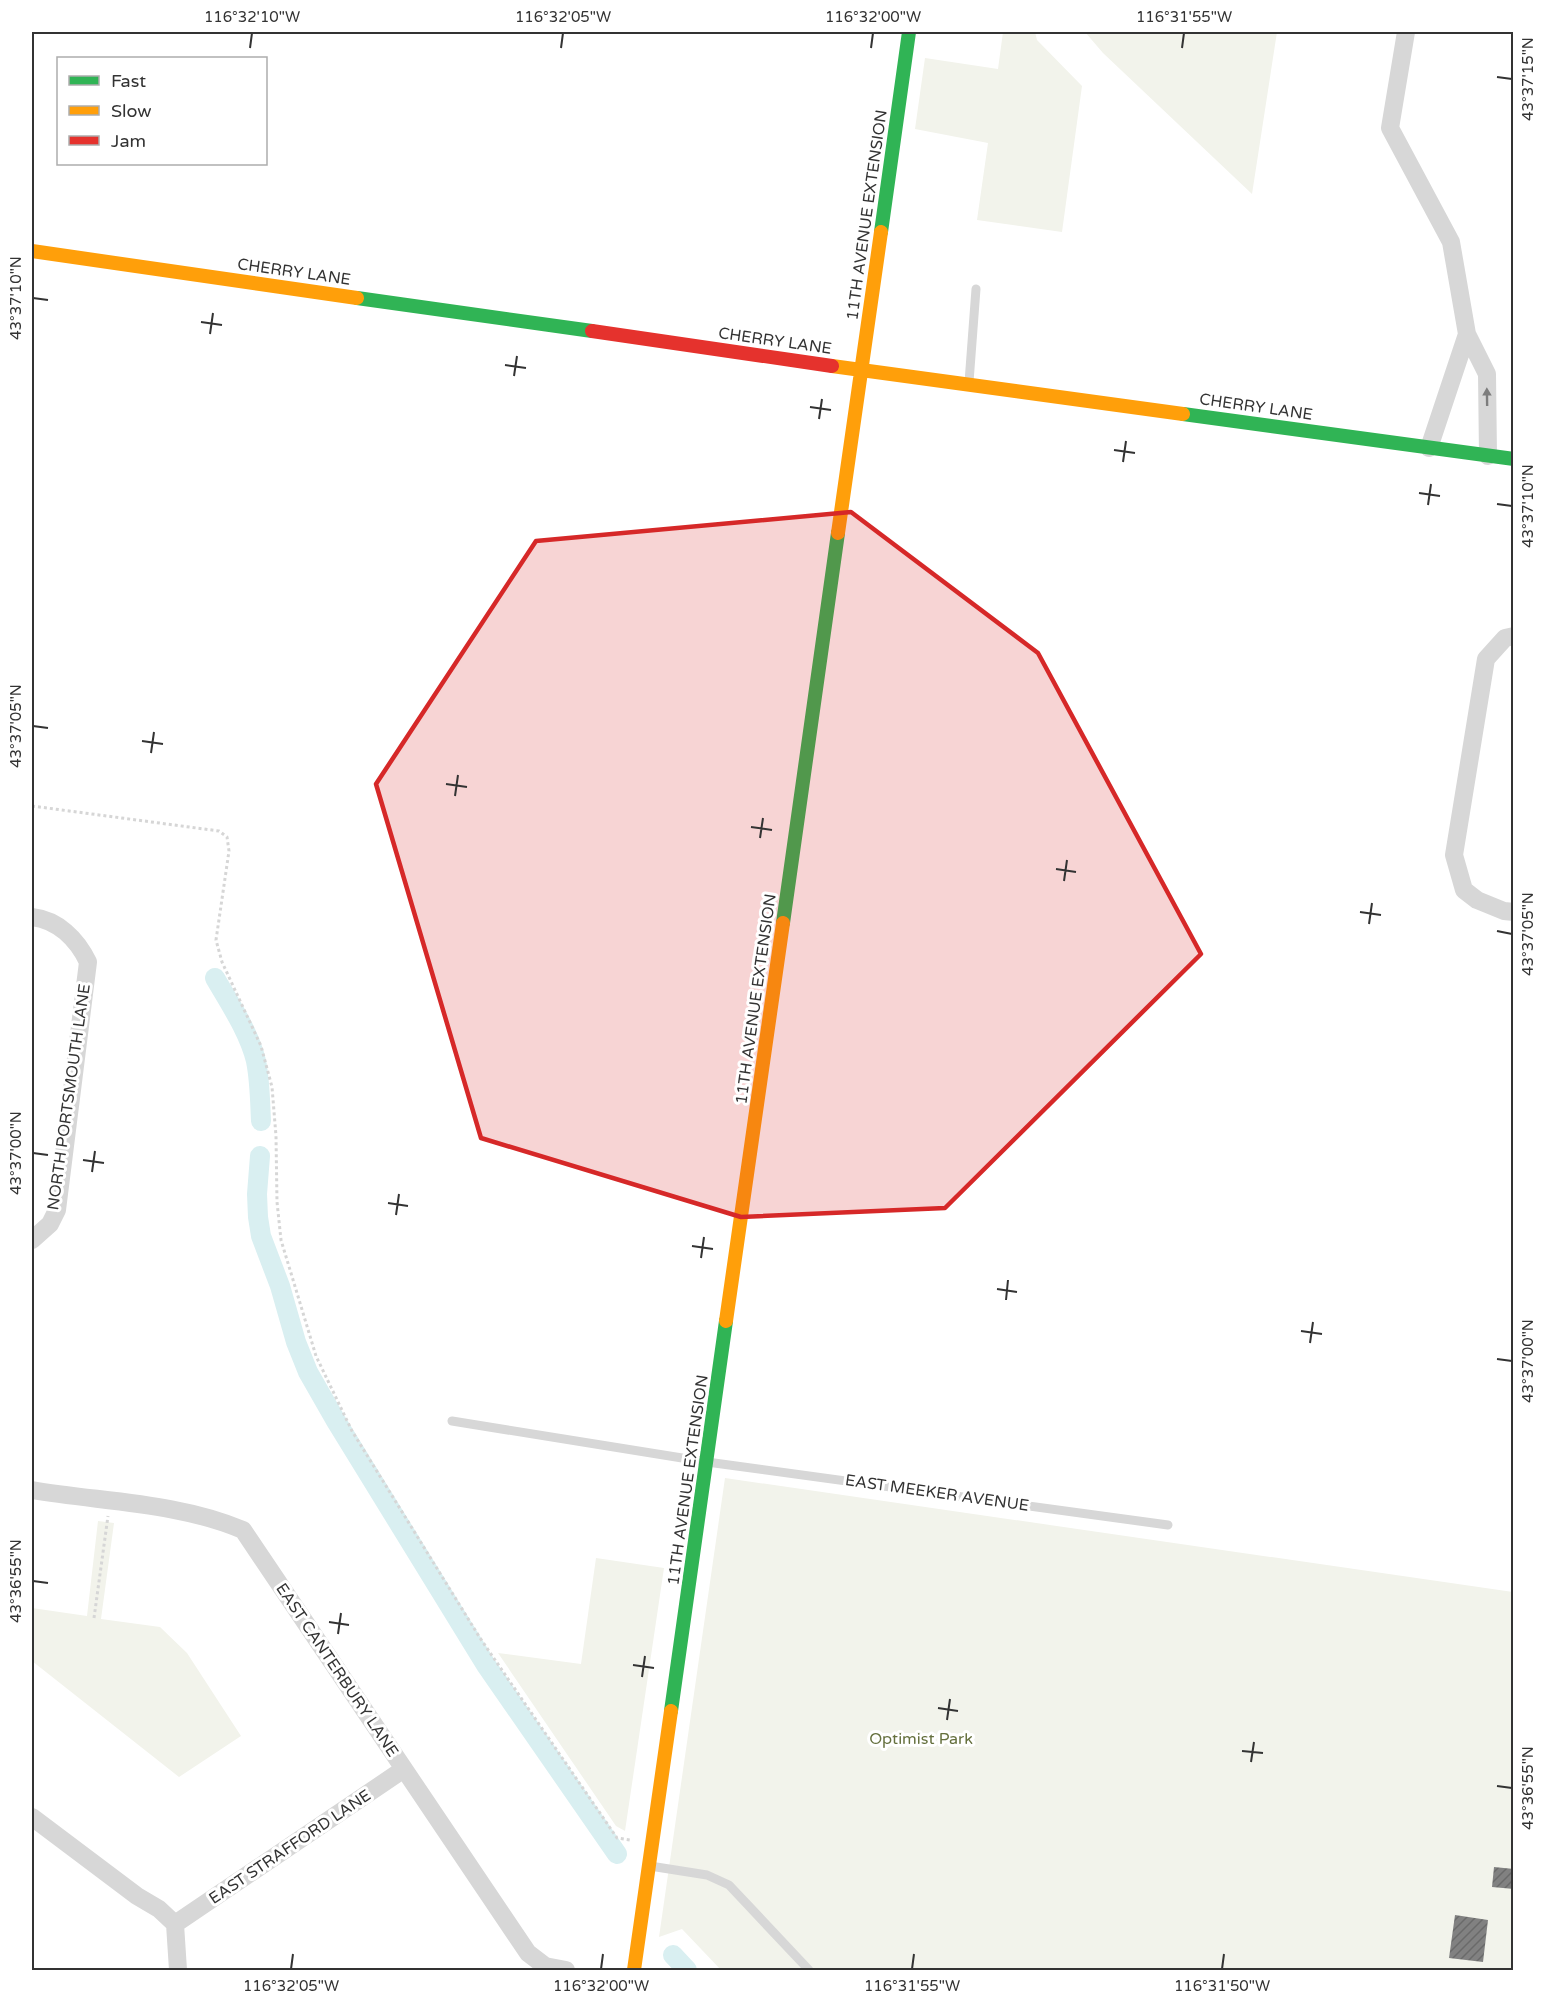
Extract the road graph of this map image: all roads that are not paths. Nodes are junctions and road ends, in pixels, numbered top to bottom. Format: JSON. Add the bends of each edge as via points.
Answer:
{"nodes":[{"id":1,"x":909,"y":32,"type":"edge"},
{"id":2,"x":1406,"y":32,"type":"edge"},
{"id":3,"x":32,"y":251,"type":"edge"},
{"id":4,"x":976,"y":290,"type":"dead end"},
{"id":5,"x":1467,"y":334,"type":"junction"},
{"id":6,"x":862,"y":370,"type":"junction"},
{"id":7,"x":968,"y":385,"type":"junction"},
{"id":8,"x":1429,"y":448,"type":"junction"},
{"id":9,"x":1488,"y":456,"type":"junction"},
{"id":10,"x":1514,"y":459,"type":"edge"},
{"id":11,"x":1514,"y":636,"type":"edge"},
{"id":12,"x":1514,"y":912,"type":"edge"},
{"id":13,"x":32,"y":916,"type":"edge"},
{"id":14,"x":32,"y":1240,"type":"edge"},
{"id":15,"x":452,"y":1421,"type":"dead end"},
{"id":16,"x":707,"y":1462,"type":"junction"},
{"id":17,"x":32,"y":1490,"type":"edge"},
{"id":18,"x":1168,"y":1525,"type":"dead end"},
{"id":19,"x":404,"y":1769,"type":"junction"},
{"id":20,"x":32,"y":1817,"type":"edge"},
{"id":21,"x":648,"y":1865,"type":"junction"},
{"id":22,"x":175,"y":1924,"type":"junction"},
{"id":23,"x":178,"y":1971,"type":"edge"},
{"id":24,"x":566,"y":1971,"type":"edge"},
{"id":25,"x":634,"y":1971,"type":"edge"},
{"id":26,"x":809,"y":1971,"type":"edge"}],
"edges":[{"from":1,"to":6,"type":"street","name":"11TH AVENUE EXTENSION"},
{"from":2,"to":5,"type":"street","via":[[1390,128],[1451,242]]},
{"from":3,"to":6,"type":"street","name":"CHERRY LANE"},
{"from":4,"to":7,"type":"lane"},
{"from":5,"to":8,"type":"street"},
{"from":9,"to":5,"type":"street","one_way":true,"via":[[1487,374]]},
{"from":6,"to":7,"type":"street","name":"CHERRY LANE"},
{"from":6,"to":16,"type":"street","name":"11TH AVENUE EXTENSION"},
{"from":7,"to":8,"type":"street","name":"CHERRY LANE"},
{"from":8,"to":9,"type":"street","name":"CHERRY LANE"},
{"from":9,"to":10,"type":"street","name":"CHERRY LANE"},
{"from":11,"to":12,"type":"street","via":[[1505,638],[1486,659],[1454,855],[1464,890],[1477,900]]},
{"from":13,"to":14,"type":"street","name":"NORTH PORTSMOUTH LANE","via":[[61,928],[80,946],[88,962],[57,1210],[50,1224]]},
{"from":15,"to":16,"type":"lane","name":"EAST MEEKER AVENUE"},
{"from":16,"to":18,"type":"lane","name":"EAST MEEKER AVENUE"},
{"from":16,"to":21,"type":"street","name":"11TH AVENUE EXTENSION"},
{"from":17,"to":19,"type":"street","name":"EAST CANTERBURY LANE","via":[[155,1507],[219,1520],[243,1530]]},
{"from":19,"to":22,"type":"street","name":"EAST STRAFFORD LANE"},
{"from":19,"to":24,"type":"street","name":"EAST CANTERBURY LANE","via":[[528,1953],[545,1966]]},
{"from":20,"to":22,"type":"street"},
{"from":21,"to":25,"type":"street","name":"11TH AVENUE EXTENSION"},
{"from":21,"to":26,"type":"lane","via":[[707,1875],[729,1885]]},
{"from":22,"to":23,"type":"street"}]}
